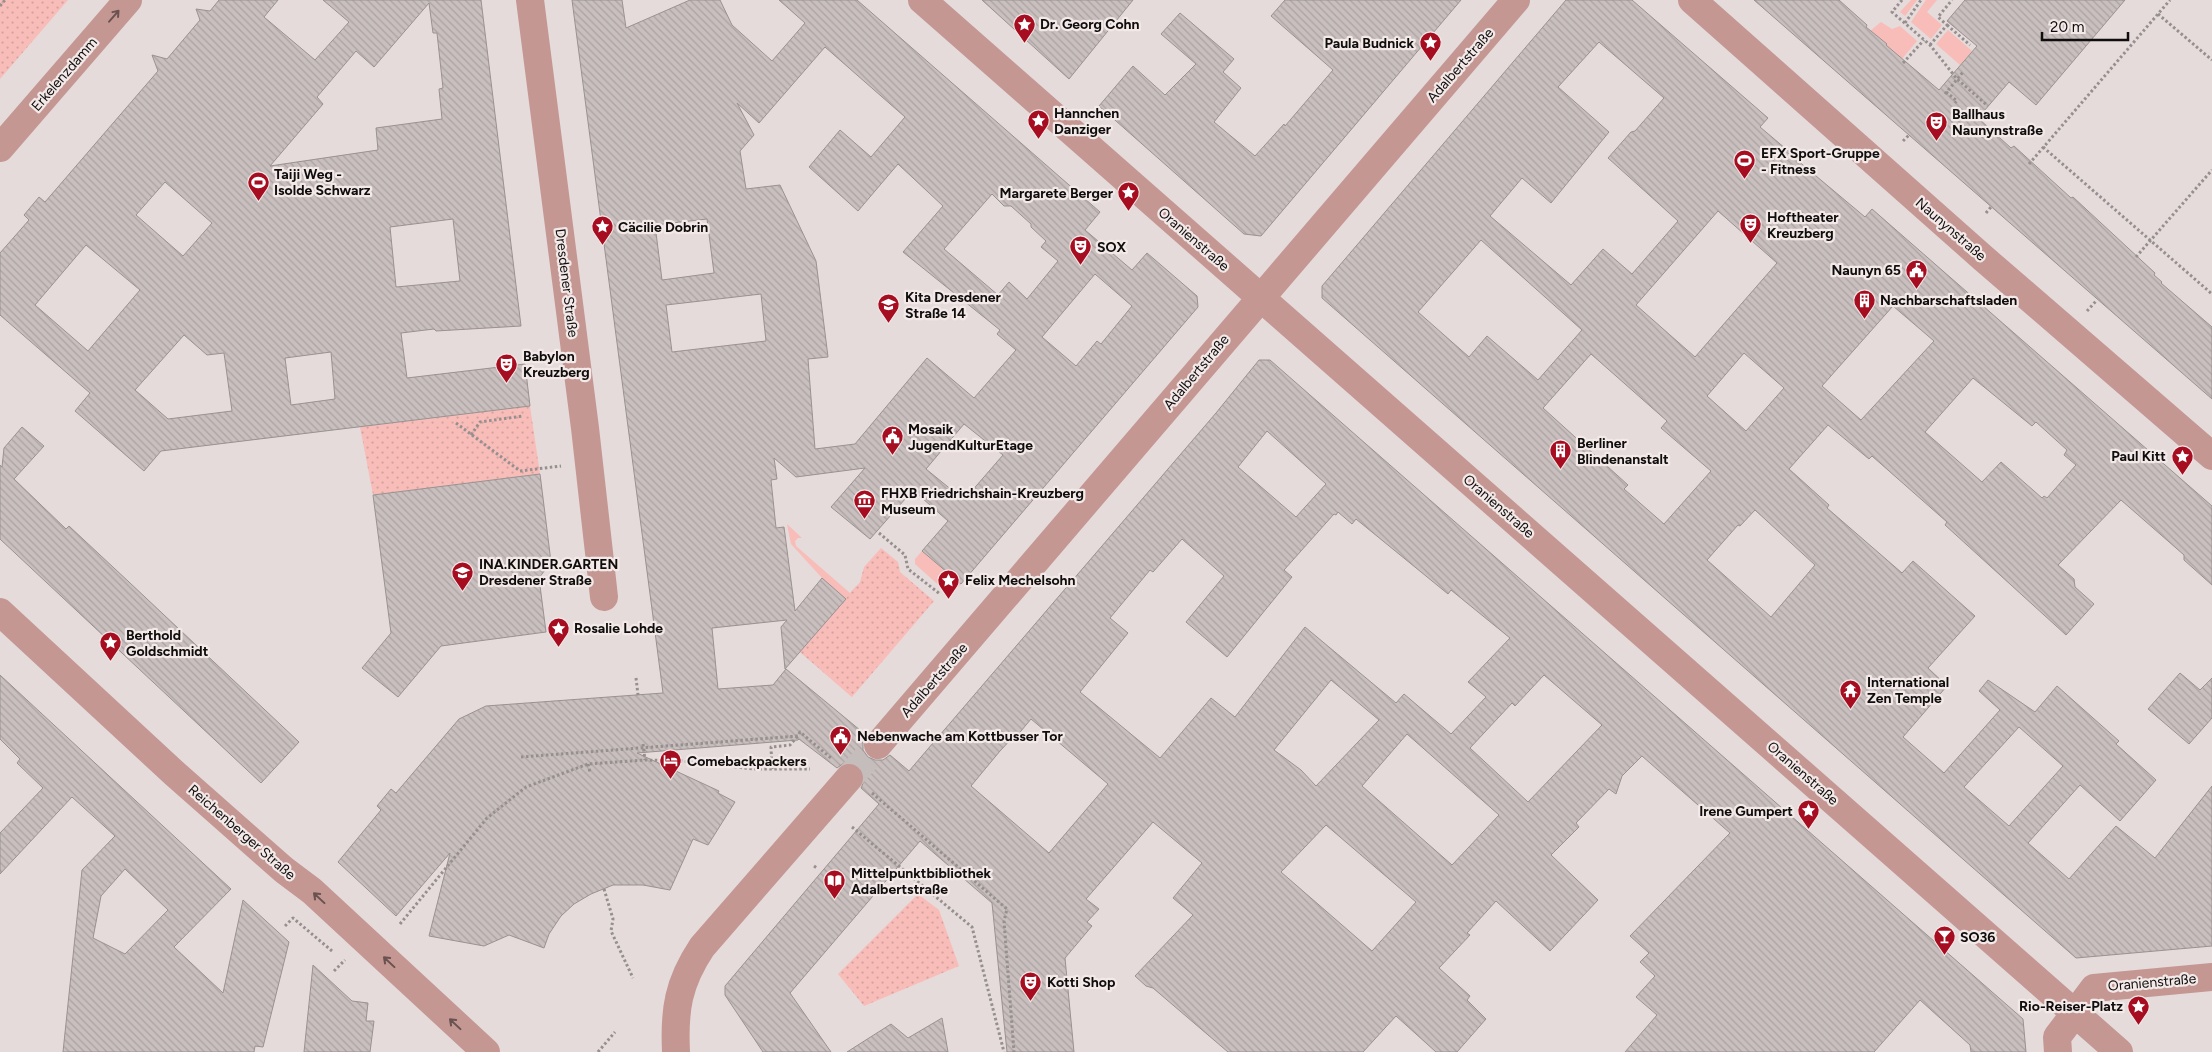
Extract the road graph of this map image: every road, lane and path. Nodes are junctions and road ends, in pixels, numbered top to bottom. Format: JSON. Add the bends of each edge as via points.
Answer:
{"nodes":[{"id":1,"x":5,"y":0,"type":"edge"},
{"id":2,"x":128,"y":0,"type":"edge"},
{"id":3,"x":530,"y":0,"type":"edge"},
{"id":4,"x":922,"y":0,"type":"edge"},
{"id":5,"x":1516,"y":0,"type":"edge"},
{"id":6,"x":1692,"y":0,"type":"edge"},
{"id":7,"x":1902,"y":0,"type":"edge"},
{"id":8,"x":1921,"y":0,"type":"edge"},
{"id":9,"x":1952,"y":0,"type":"edge"},
{"id":10,"x":2170,"y":0,"type":"edge"},
{"id":11,"x":0,"y":6,"type":"edge"},
{"id":12,"x":2158,"y":14,"type":"junction"},
{"id":13,"x":1905,"y":23,"type":"junction"},
{"id":14,"x":1947,"y":25,"type":"junction"},
{"id":15,"x":1924,"y":40,"type":"junction"},
{"id":16,"x":1930,"y":45,"type":"junction"},
{"id":17,"x":1970,"y":45,"type":"dead end"},
{"id":18,"x":2212,"y":60,"type":"edge"},
{"id":19,"x":1903,"y":63,"type":"dead end"},
{"id":20,"x":1963,"y":72,"type":"dead end"},
{"id":21,"x":1957,"y":79,"type":"junction"},
{"id":22,"x":1955,"y":103,"type":"dead end"},
{"id":23,"x":1988,"y":106,"type":"dead end"},
{"id":24,"x":1909,"y":135,"type":"dead end"},
{"id":25,"x":1903,"y":142,"type":"dead end"},
{"id":26,"x":2043,"y":147,"type":"junction"},
{"id":27,"x":0,"y":148,"type":"edge"},
{"id":28,"x":2028,"y":164,"type":"dead end"},
{"id":29,"x":2212,"y":170,"type":"edge"},
{"id":30,"x":1991,"y":207,"type":"dead end"},
{"id":31,"x":1986,"y":213,"type":"dead end"},
{"id":32,"x":2150,"y":241,"type":"junction"},
{"id":33,"x":2136,"y":257,"type":"dead end"},
{"id":34,"x":2212,"y":294,"type":"edge"},
{"id":35,"x":1260,"y":297,"type":"junction"},
{"id":36,"x":523,"y":416,"type":"dead end"},
{"id":37,"x":456,"y":423,"type":"dead end"},
{"id":38,"x":471,"y":434,"type":"junction"},
{"id":39,"x":2212,"y":456,"type":"edge"},
{"id":40,"x":589,"y":463,"type":"junction"},
{"id":41,"x":879,"y":534,"type":"dead end"},
{"id":42,"x":940,"y":594,"type":"dead end"},
{"id":43,"x":604,"y":597,"type":"dead end"},
{"id":44,"x":0,"y":612,"type":"edge"},
{"id":45,"x":636,"y":678,"type":"dead end"},
{"id":46,"x":638,"y":695,"type":"dead end"},
{"id":47,"x":798,"y":736,"type":"dead end"},
{"id":48,"x":643,"y":744,"type":"dead end"},
{"id":49,"x":878,"y":745,"type":"tunnel mouth"},
{"id":50,"x":644,"y":760,"type":"junction"},
{"id":51,"x":588,"y":764,"type":"junction"},
{"id":52,"x":772,"y":769,"type":"junction"},
{"id":53,"x":810,"y":769,"type":"dead end"},
{"id":54,"x":590,"y":772,"type":"dead end"},
{"id":55,"x":849,"y":778,"type":"tunnel mouth"},
{"id":56,"x":852,"y":827,"type":"dead end"},
{"id":57,"x":604,"y":889,"type":"dead end"},
{"id":58,"x":400,"y":924,"type":"dead end"},
{"id":59,"x":285,"y":926,"type":"dead end"},
{"id":60,"x":322,"y":945,"type":"dead end"},
{"id":61,"x":2212,"y":977,"type":"edge"},
{"id":62,"x":633,"y":978,"type":"dead end"},
{"id":63,"x":2075,"y":1013,"type":"junction"},
{"id":64,"x":615,"y":1032,"type":"dead end"},
{"id":65,"x":486,"y":1052,"type":"edge"},
{"id":66,"x":598,"y":1052,"type":"edge"},
{"id":67,"x":676,"y":1052,"type":"edge"},
{"id":68,"x":1004,"y":1052,"type":"edge"},
{"id":69,"x":2058,"y":1052,"type":"edge"},
{"id":70,"x":2119,"y":1052,"type":"edge"}],
"edges":[{"from":1,"to":11,"type":"path"},
{"from":27,"to":2,"type":"street","name":"Erkelenzdamm","one_way":true},
{"from":3,"to":40,"type":"street","name":"Dresdener Straße"},
{"from":4,"to":35,"type":"street","name":"Oranienstraße"},
{"from":5,"to":35,"type":"street","name":"Adalbertstraße"},
{"from":6,"to":39,"type":"street","name":"Naunynstraße"},
{"from":7,"to":13,"type":"path","via":[[1892,12]]},
{"from":8,"to":13,"type":"path"},
{"from":9,"to":14,"type":"path","via":[[1938,17]]},
{"from":10,"to":12,"type":"path"},
{"from":12,"to":18,"type":"path"},
{"from":12,"to":26,"type":"path"},
{"from":13,"to":15,"type":"path"},
{"from":14,"to":16,"type":"path"},
{"from":14,"to":17,"type":"path"},
{"from":15,"to":16,"type":"path"},
{"from":15,"to":19,"type":"path"},
{"from":16,"to":21,"type":"path"},
{"from":20,"to":21,"type":"path"},
{"from":21,"to":22,"type":"path","via":[[1946,93],[1957,101]]},
{"from":21,"to":23,"type":"path"},
{"from":24,"to":25,"type":"path"},
{"from":26,"to":28,"type":"path"},
{"from":26,"to":32,"type":"path"},
{"from":29,"to":32,"type":"path"},
{"from":30,"to":31,"type":"path"},
{"from":32,"to":33,"type":"path"},
{"from":32,"to":34,"type":"path"},
{"from":35,"to":49,"type":"street","name":"Adalbertstraße"},
{"from":35,"to":63,"type":"street","name":"Oranienstraße"},
{"from":36,"to":38,"type":"path","via":[[480,422]]},
{"from":37,"to":38,"type":"path"},
{"from":38,"to":40,"type":"path","via":[[520,471]]},
{"from":40,"to":43,"type":"street","name":"Dresdener Straße"},
{"from":41,"to":42,"type":"path","via":[[905,555],[908,568]]},
{"from":65,"to":44,"type":"street","name":"Reichenberger Straße","one_way":true,"via":[[312,890],[284,870],[174,773]]},
{"from":45,"to":46,"type":"path"},
{"from":47,"to":52,"type":"path","via":[[790,745],[771,747]]},
{"from":48,"to":50,"type":"path"},
{"from":50,"to":51,"type":"path"},
{"from":50,"to":52,"type":"path"},
{"from":51,"to":54,"type":"path"},
{"from":51,"to":58,"type":"path","via":[[526,787],[487,818]]},
{"from":52,"to":53,"type":"path"},
{"from":55,"to":67,"type":"street","via":[[702,947],[691,964],[678,1000]]},
{"from":56,"to":68,"type":"path","via":[[972,927]]},
{"from":57,"to":62,"type":"path","via":[[613,919],[610,932]]},
{"from":59,"to":60,"type":"path","via":[[293,918]]},
{"from":61,"to":63,"type":"street","name":"Oranienstraße","via":[[2094,988]]},
{"from":63,"to":69,"type":"street","name":"Oranienstraße","via":[[2057,1037]]},
{"from":63,"to":70,"type":"street"},
{"from":64,"to":66,"type":"path"}]}
